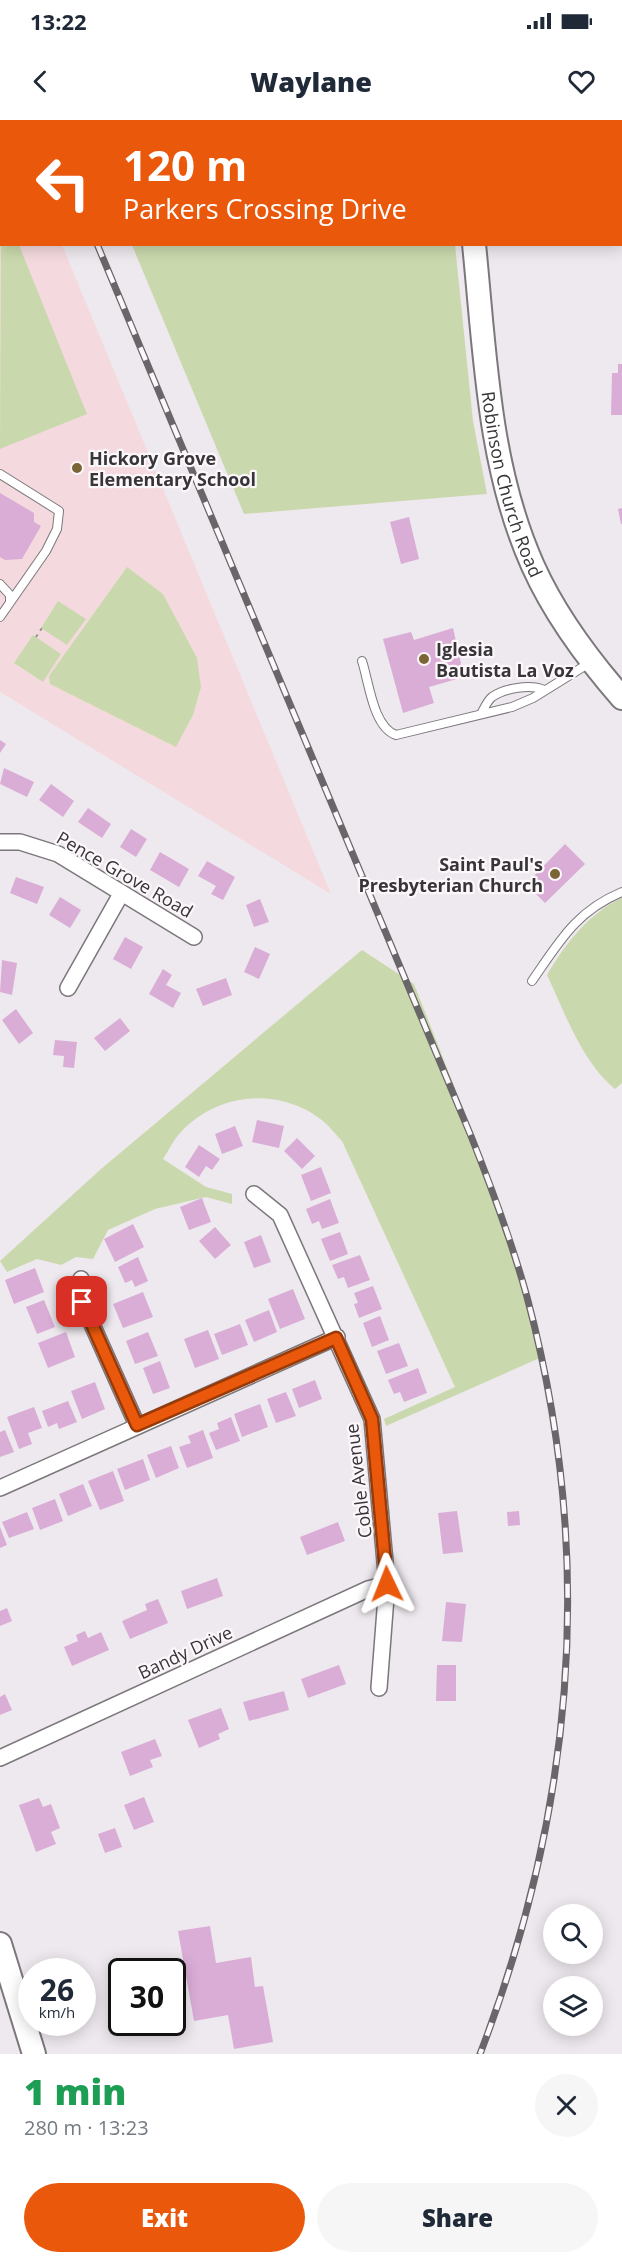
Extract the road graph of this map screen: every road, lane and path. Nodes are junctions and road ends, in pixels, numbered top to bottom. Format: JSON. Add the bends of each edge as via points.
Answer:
{"nodes":[{"id":1,"x":474,"y":246,"type":"edge"},
{"id":2,"x":0,"y":474,"type":"edge"},
{"id":3,"x":0,"y":584,"type":"edge"},
{"id":4,"x":10,"y":602,"type":"junction"},
{"id":5,"x":0,"y":617,"type":"edge"},
{"id":6,"x":42,"y":628,"type":"dead end"},
{"id":7,"x":36,"y":637,"type":"dead end"},
{"id":8,"x":363,"y":661,"type":"dead end"},
{"id":9,"x":592,"y":662,"type":"junction"},
{"id":10,"x":544,"y":690,"type":"junction"},
{"id":11,"x":622,"y":698,"type":"edge"},
{"id":12,"x":481,"y":714,"type":"junction"},
{"id":13,"x":0,"y":842,"type":"edge"},
{"id":14,"x":622,"y":892,"type":"edge"},
{"id":15,"x":121,"y":894,"type":"junction"},
{"id":16,"x":194,"y":937,"type":"dead end"},
{"id":17,"x":532,"y":981,"type":"dead end"},
{"id":18,"x":68,"y":988,"type":"dead end"},
{"id":19,"x":254,"y":1194,"type":"dead end"},
{"id":20,"x":81,"y":1279,"type":"dead end"},
{"id":21,"x":336,"y":1338,"type":"junction"},
{"id":22,"x":137,"y":1425,"type":"junction"},
{"id":23,"x":0,"y":1488,"type":"edge"},
{"id":24,"x":387,"y":1584,"type":"junction"},
{"id":25,"x":379,"y":1688,"type":"dead end"},
{"id":26,"x":0,"y":1758,"type":"edge"},
{"id":27,"x":0,"y":1944,"type":"edge"},
{"id":28,"x":34,"y":2054,"type":"edge"}],
"edges":[{"from":1,"to":9,"type":"street","name":"Robinson Church Road","via":[[492,418],[511,502],[543,588]]},
{"from":2,"to":4,"type":"lane","via":[[59,511],[57,529],[46,551]]},
{"from":3,"to":4,"type":"lane","via":[[10,595]]},
{"from":4,"to":5,"type":"lane"},
{"from":6,"to":7,"type":"path"},
{"from":8,"to":12,"type":"lane","via":[[380,721],[387,732],[396,735]]},
{"from":9,"to":10,"type":"lane"},
{"from":9,"to":11,"type":"street","name":"Robinson Church Road"},
{"from":10,"to":12,"type":"lane","via":[[512,707]]},
{"from":10,"to":12,"type":"lane","via":[[523,687],[501,693],[491,698]]},
{"from":13,"to":15,"type":"street","name":"Pence Grove Road","via":[[20,842],[58,854]]},
{"from":14,"to":17,"type":"lane","via":[[593,905],[570,927]]},
{"from":15,"to":16,"type":"street","name":"Pence Grove Road"},
{"from":15,"to":18,"type":"street"},
{"from":19,"to":21,"type":"street","name":"Coble Avenue","via":[[280,1215]]},
{"from":20,"to":22,"type":"street","via":[[82,1302]]},
{"from":21,"to":22,"type":"street"},
{"from":21,"to":24,"type":"street","name":"Coble Avenue","via":[[372,1419]]},
{"from":22,"to":23,"type":"street"},
{"from":24,"to":25,"type":"street","name":"Coble Avenue"},
{"from":24,"to":26,"type":"street","name":"Bandy Drive","via":[[368,1589]]},
{"from":27,"to":28,"type":"street"}]}
